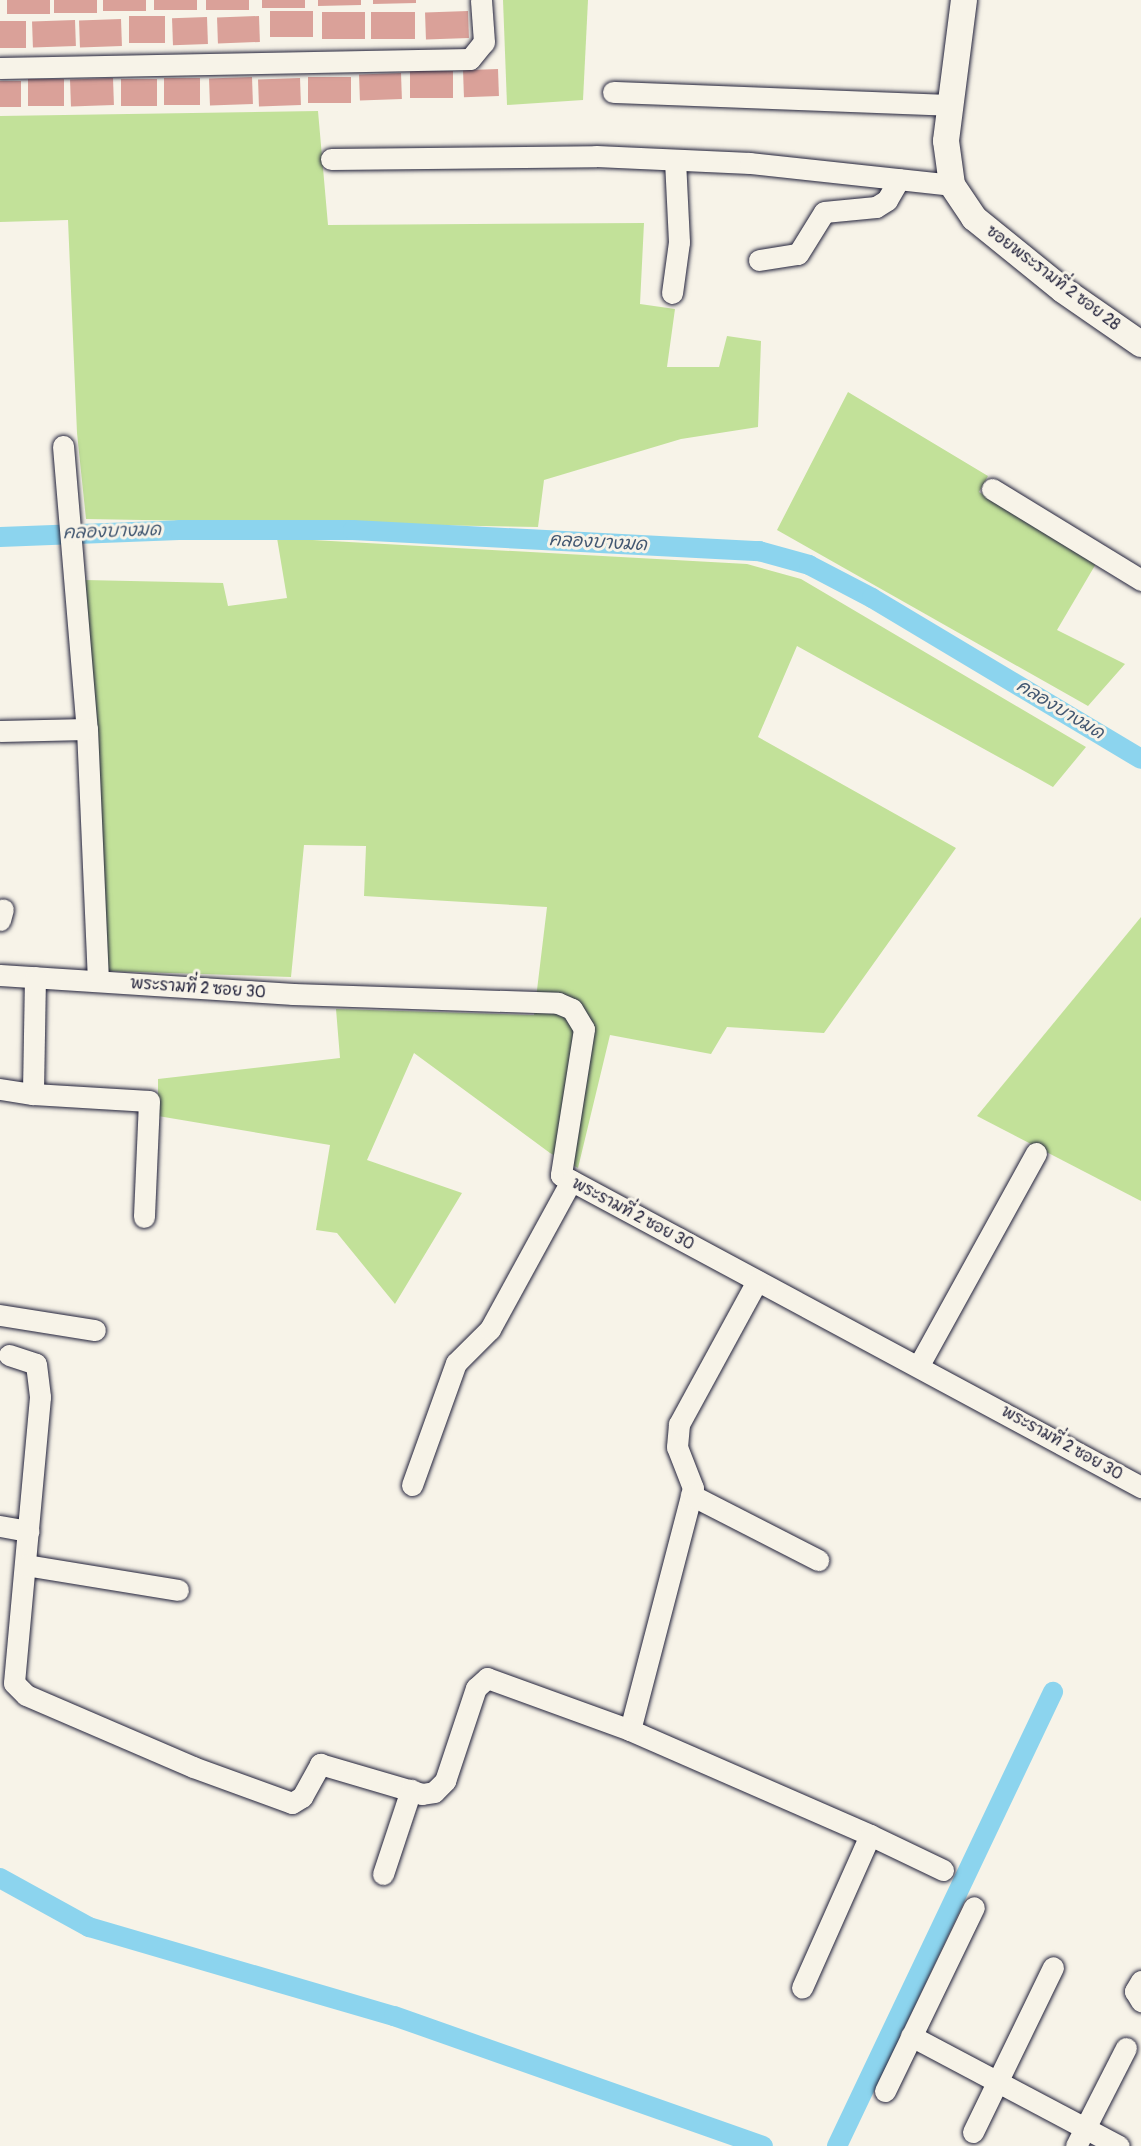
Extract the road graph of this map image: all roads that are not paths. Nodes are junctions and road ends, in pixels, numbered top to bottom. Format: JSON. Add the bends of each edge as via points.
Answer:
{"nodes":[{"id":1,"x":481,"y":0,"type":"edge"},
{"id":2,"x":964,"y":0,"type":"edge"},
{"id":3,"x":0,"y":68,"type":"edge"},
{"id":4,"x":613,"y":92,"type":"dead end"},
{"id":5,"x":951,"y":105,"type":"junction"},
{"id":6,"x":331,"y":159,"type":"dead end"},
{"id":7,"x":675,"y":160,"type":"junction"},
{"id":8,"x":899,"y":179,"type":"junction"},
{"id":9,"x":952,"y":185,"type":"junction"},
{"id":10,"x":759,"y":260,"type":"dead end"},
{"id":11,"x":672,"y":293,"type":"dead end"},
{"id":12,"x":1141,"y":344,"type":"edge"},
{"id":13,"x":63,"y":446,"type":"dead end"},
{"id":14,"x":992,"y":489,"type":"dead end"},
{"id":15,"x":1141,"y":580,"type":"edge"},
{"id":16,"x":87,"y":729,"type":"junction"},
{"id":17,"x":0,"y":731,"type":"edge"},
{"id":18,"x":0,"y":975,"type":"edge"},
{"id":19,"x":35,"y":977,"type":"junction"},
{"id":20,"x":98,"y":981,"type":"junction"},
{"id":21,"x":0,"y":1089,"type":"edge"},
{"id":22,"x":33,"y":1094,"type":"junction"},
{"id":23,"x":1036,"y":1153,"type":"dead end"},
{"id":24,"x":571,"y":1180,"type":"junction"},
{"id":25,"x":144,"y":1217,"type":"dead end"},
{"id":26,"x":757,"y":1281,"type":"junction"},
{"id":27,"x":0,"y":1315,"type":"edge"},
{"id":28,"x":95,"y":1330,"type":"dead end"},
{"id":29,"x":9,"y":1356,"type":"dead end"},
{"id":30,"x":919,"y":1365,"type":"junction"},
{"id":31,"x":412,"y":1485,"type":"dead end"},
{"id":32,"x":1141,"y":1487,"type":"edge"},
{"id":33,"x":691,"y":1495,"type":"junction"},
{"id":34,"x":0,"y":1527,"type":"edge"},
{"id":35,"x":29,"y":1531,"type":"junction"},
{"id":36,"x":818,"y":1560,"type":"dead end"},
{"id":37,"x":26,"y":1565,"type":"junction"},
{"id":38,"x":178,"y":1590,"type":"dead end"},
{"id":39,"x":630,"y":1730,"type":"junction"},
{"id":40,"x":411,"y":1790,"type":"junction"},
{"id":41,"x":870,"y":1835,"type":"junction"},
{"id":42,"x":943,"y":1870,"type":"dead end"},
{"id":43,"x":383,"y":1874,"type":"dead end"},
{"id":44,"x":974,"y":1907,"type":"dead end"},
{"id":45,"x":1053,"y":1967,"type":"dead end"},
{"id":46,"x":1141,"y":1981,"type":"edge"},
{"id":47,"x":802,"y":1988,"type":"dead end"},
{"id":48,"x":1141,"y":2001,"type":"edge"},
{"id":49,"x":911,"y":2036,"type":"junction"},
{"id":50,"x":1126,"y":2048,"type":"dead end"},
{"id":51,"x":995,"y":2081,"type":"junction"},
{"id":52,"x":885,"y":2091,"type":"dead end"},
{"id":53,"x":973,"y":2132,"type":"dead end"},
{"id":54,"x":1081,"y":2137,"type":"edge"},
{"id":55,"x":1119,"y":2146,"type":"edge"}],
"edges":[{"from":1,"to":3,"type":"street","via":[[484,42],[470,59]]},
{"from":2,"to":5,"type":"street","name":"ซอยพระรามที่ 2 ซอย 28"},
{"from":4,"to":5,"type":"street"},
{"from":5,"to":9,"type":"street","name":"ซอยพระรามที่ 2 ซอย 28","via":[[946,141]]},
{"from":6,"to":7,"type":"street"},
{"from":7,"to":8,"type":"street"},
{"from":7,"to":11,"type":"street","via":[[679,242]]},
{"from":8,"to":9,"type":"street"},
{"from":8,"to":10,"type":"street","via":[[887,200],[876,207],[824,212],[798,254]]},
{"from":9,"to":12,"type":"street","name":"ซอยพระรามที่ 2 ซอย 28","via":[[974,218],[1063,290]]},
{"from":13,"to":16,"type":"street"},
{"from":14,"to":15,"type":"street"},
{"from":16,"to":17,"type":"street"},
{"from":16,"to":20,"type":"street"},
{"from":18,"to":19,"type":"street","name":"พระรามที่ 2 ซอย 30"},
{"from":19,"to":20,"type":"street","name":"พระรามที่ 2 ซอย 30"},
{"from":19,"to":22,"type":"street"},
{"from":20,"to":24,"type":"street","name":"พระรามที่ 2 ซอย 30","via":[[558,1003],[572,1009],[584,1029],[561,1175]]},
{"from":21,"to":22,"type":"street"},
{"from":22,"to":25,"type":"street","via":[[149,1101]]},
{"from":23,"to":30,"type":"street"},
{"from":24,"to":26,"type":"street","name":"พระรามที่ 2 ซอย 30"},
{"from":24,"to":31,"type":"street","via":[[490,1329],[456,1363]]},
{"from":26,"to":30,"type":"street","name":"พระรามที่ 2 ซอย 30"},
{"from":26,"to":33,"type":"street","via":[[679,1424],[676,1437],[691,1476]]},
{"from":27,"to":28,"type":"street"},
{"from":29,"to":35,"type":"street","via":[[33,1360],[39,1370]]},
{"from":30,"to":32,"type":"street","name":"พระรามที่ 2 ซอย 30"},
{"from":33,"to":36,"type":"street"},
{"from":33,"to":39,"type":"street"},
{"from":34,"to":35,"type":"street"},
{"from":35,"to":37,"type":"street"},
{"from":37,"to":38,"type":"street"},
{"from":37,"to":40,"type":"street","via":[[12,1670],[14,1683],[26,1695],[193,1767],[292,1803],[302,1797],[320,1764]]},
{"from":39,"to":40,"type":"street","via":[[487,1678],[476,1688],[445,1781],[434,1792]]},
{"from":39,"to":41,"type":"street"},
{"from":40,"to":43,"type":"street"},
{"from":41,"to":42,"type":"street"},
{"from":41,"to":47,"type":"street"},
{"from":44,"to":49,"type":"street"},
{"from":45,"to":51,"type":"street"},
{"from":46,"to":48,"type":"street","via":[[1135,1991]]},
{"from":49,"to":51,"type":"street"},
{"from":49,"to":52,"type":"street"},
{"from":50,"to":54,"type":"street"},
{"from":51,"to":53,"type":"street"},
{"from":51,"to":54,"type":"street"},
{"from":54,"to":55,"type":"street"}]}
